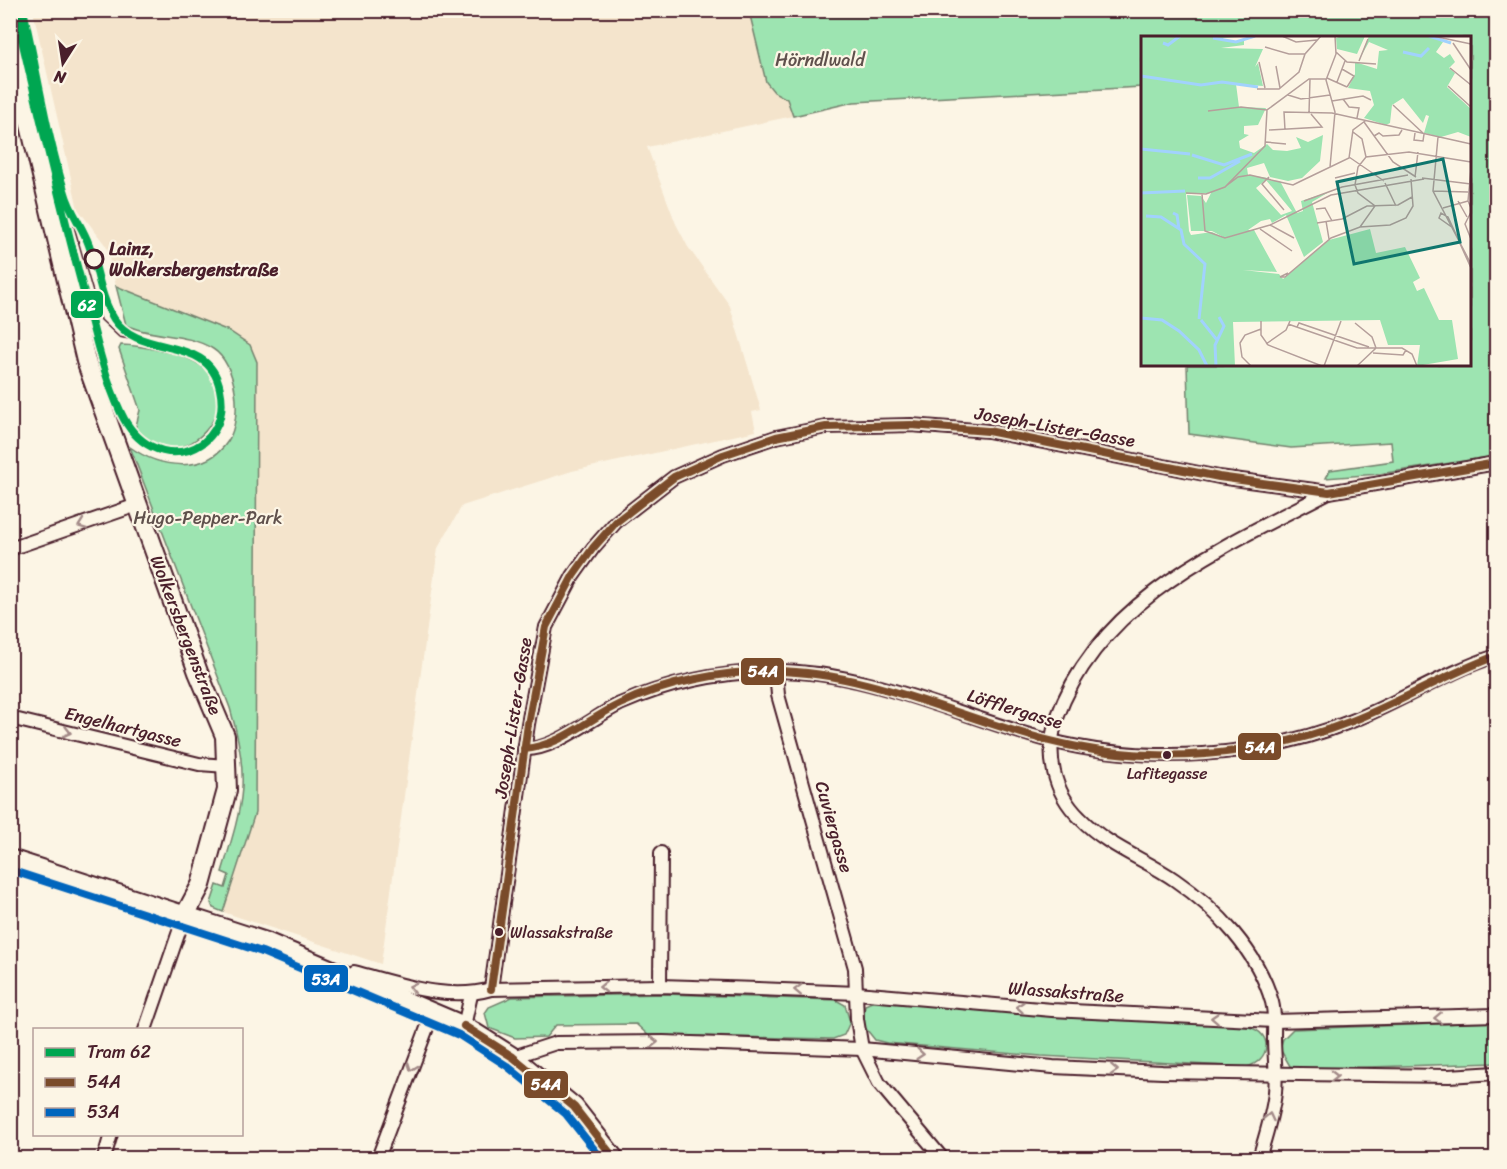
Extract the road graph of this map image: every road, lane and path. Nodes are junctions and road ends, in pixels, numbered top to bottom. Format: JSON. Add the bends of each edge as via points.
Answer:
{"nodes":[{"id":1,"x":10,"y":41,"type":"edge"},
{"id":2,"x":1497,"y":463,"type":"edge"},
{"id":3,"x":1329,"y":492,"type":"junction"},
{"id":4,"x":137,"y":505,"type":"junction"},
{"id":5,"x":10,"y":549,"type":"edge"},
{"id":6,"x":1497,"y":656,"type":"edge"},
{"id":7,"x":776,"y":671,"type":"junction"},
{"id":8,"x":10,"y":717,"type":"edge"},
{"id":9,"x":1051,"y":741,"type":"junction"},
{"id":10,"x":524,"y":749,"type":"junction"},
{"id":11,"x":227,"y":766,"type":"junction"},
{"id":12,"x":661,"y":854,"type":"dead end"},
{"id":13,"x":10,"y":859,"type":"edge"},
{"id":14,"x":184,"y":917,"type":"junction"},
{"id":15,"x":309,"y":960,"type":"junction"},
{"id":16,"x":660,"y":986,"type":"junction"},
{"id":17,"x":491,"y":989,"type":"junction"},
{"id":18,"x":857,"y":993,"type":"junction"},
{"id":19,"x":471,"y":995,"type":"junction"},
{"id":20,"x":433,"y":1012,"type":"junction"},
{"id":21,"x":1497,"y":1015,"type":"edge"},
{"id":22,"x":1274,"y":1021,"type":"junction"},
{"id":23,"x":464,"y":1026,"type":"junction"},
{"id":24,"x":145,"y":1028,"type":"edge"},
{"id":25,"x":862,"y":1049,"type":"junction"},
{"id":26,"x":513,"y":1057,"type":"junction"},
{"id":27,"x":1497,"y":1073,"type":"edge"},
{"id":28,"x":1275,"y":1076,"type":"junction"},
{"id":29,"x":110,"y":1136,"type":"edge"},
{"id":30,"x":104,"y":1158,"type":"edge"},
{"id":31,"x":378,"y":1158,"type":"edge"},
{"id":32,"x":614,"y":1158,"type":"edge"},
{"id":33,"x":942,"y":1158,"type":"edge"},
{"id":34,"x":1259,"y":1158,"type":"edge"}],
"edges":[{"from":1,"to":4,"type":"street","name":"Wolkersbergenstraße","via":[[86,361]]},
{"from":2,"to":3,"type":"street","name":"Joseph-Lister-Gasse"},
{"from":3,"to":9,"type":"street","via":[[1194,563],[1137,607],[1109,633],[1073,681]]},
{"from":3,"to":10,"type":"street","name":"Joseph-Lister-Gasse","via":[[1219,477],[1098,451],[957,428],[826,427],[776,437],[675,477],[624,514],[592,548],[546,627]]},
{"from":4,"to":5,"type":"street","one_way":true},
{"from":4,"to":11,"type":"street","name":"Wolkersbergenstraße","via":[[225,736]]},
{"from":6,"to":9,"type":"street","name":"Löfflergasse","via":[[1444,676],[1350,722],[1290,740],[1217,752],[1167,754]]},
{"from":7,"to":9,"type":"street","name":"Löfflergasse","via":[[821,674],[874,685]]},
{"from":7,"to":10,"type":"street","name":"Löfflergasse","via":[[704,678],[662,689],[621,704],[543,747]]},
{"from":7,"to":18,"type":"street","name":"Cuviergasse","via":[[778,695],[855,968]]},
{"from":8,"to":11,"type":"street","name":"Engelhartgasse","one_way":true,"via":[[199,764]]},
{"from":9,"to":22,"type":"street","via":[[1053,768],[1066,802],[1099,835],[1173,878],[1203,901],[1234,933],[1264,982]]},
{"from":10,"to":17,"type":"street","name":"Joseph-Lister-Gasse"},
{"from":11,"to":14,"type":"street","name":"Wolkersbergenstraße","via":[[227,790],[217,832],[201,885]]},
{"from":12,"to":16,"type":"street"},
{"from":13,"to":14,"type":"street"},
{"from":14,"to":15,"type":"street","via":[[266,942]]},
{"from":14,"to":24,"type":"street"},
{"from":19,"to":15,"type":"street","name":"Wlassakstraße","one_way":true,"via":[[416,988]]},
{"from":15,"to":20,"type":"street"},
{"from":16,"to":17,"type":"street","name":"Wlassakstraße","one_way":true},
{"from":18,"to":16,"type":"street","name":"Wlassakstraße","one_way":true},
{"from":17,"to":19,"type":"street","name":"Wlassakstraße"},
{"from":22,"to":18,"type":"street","name":"Wlassakstraße","one_way":true,"via":[[1052,1010]]},
{"from":18,"to":25,"type":"street","via":[[856,1018]]},
{"from":19,"to":23,"type":"street"},
{"from":20,"to":23,"type":"street"},
{"from":20,"to":31,"type":"street","one_way":true},
{"from":21,"to":22,"type":"street","name":"Wlassakstraße","one_way":true},
{"from":22,"to":28,"type":"street"},
{"from":23,"to":26,"type":"street"},
{"from":26,"to":25,"type":"street","one_way":true,"via":[[556,1043],[663,1042]]},
{"from":25,"to":28,"type":"street","one_way":true,"via":[[1053,1067]]},
{"from":25,"to":33,"type":"street","via":[[879,1083]]},
{"from":26,"to":32,"type":"street","via":[[574,1107]]},
{"from":28,"to":27,"type":"street","one_way":true},
{"from":34,"to":28,"type":"street","one_way":true,"via":[[1275,1094]]},
{"from":29,"to":30,"type":"street"}]}
